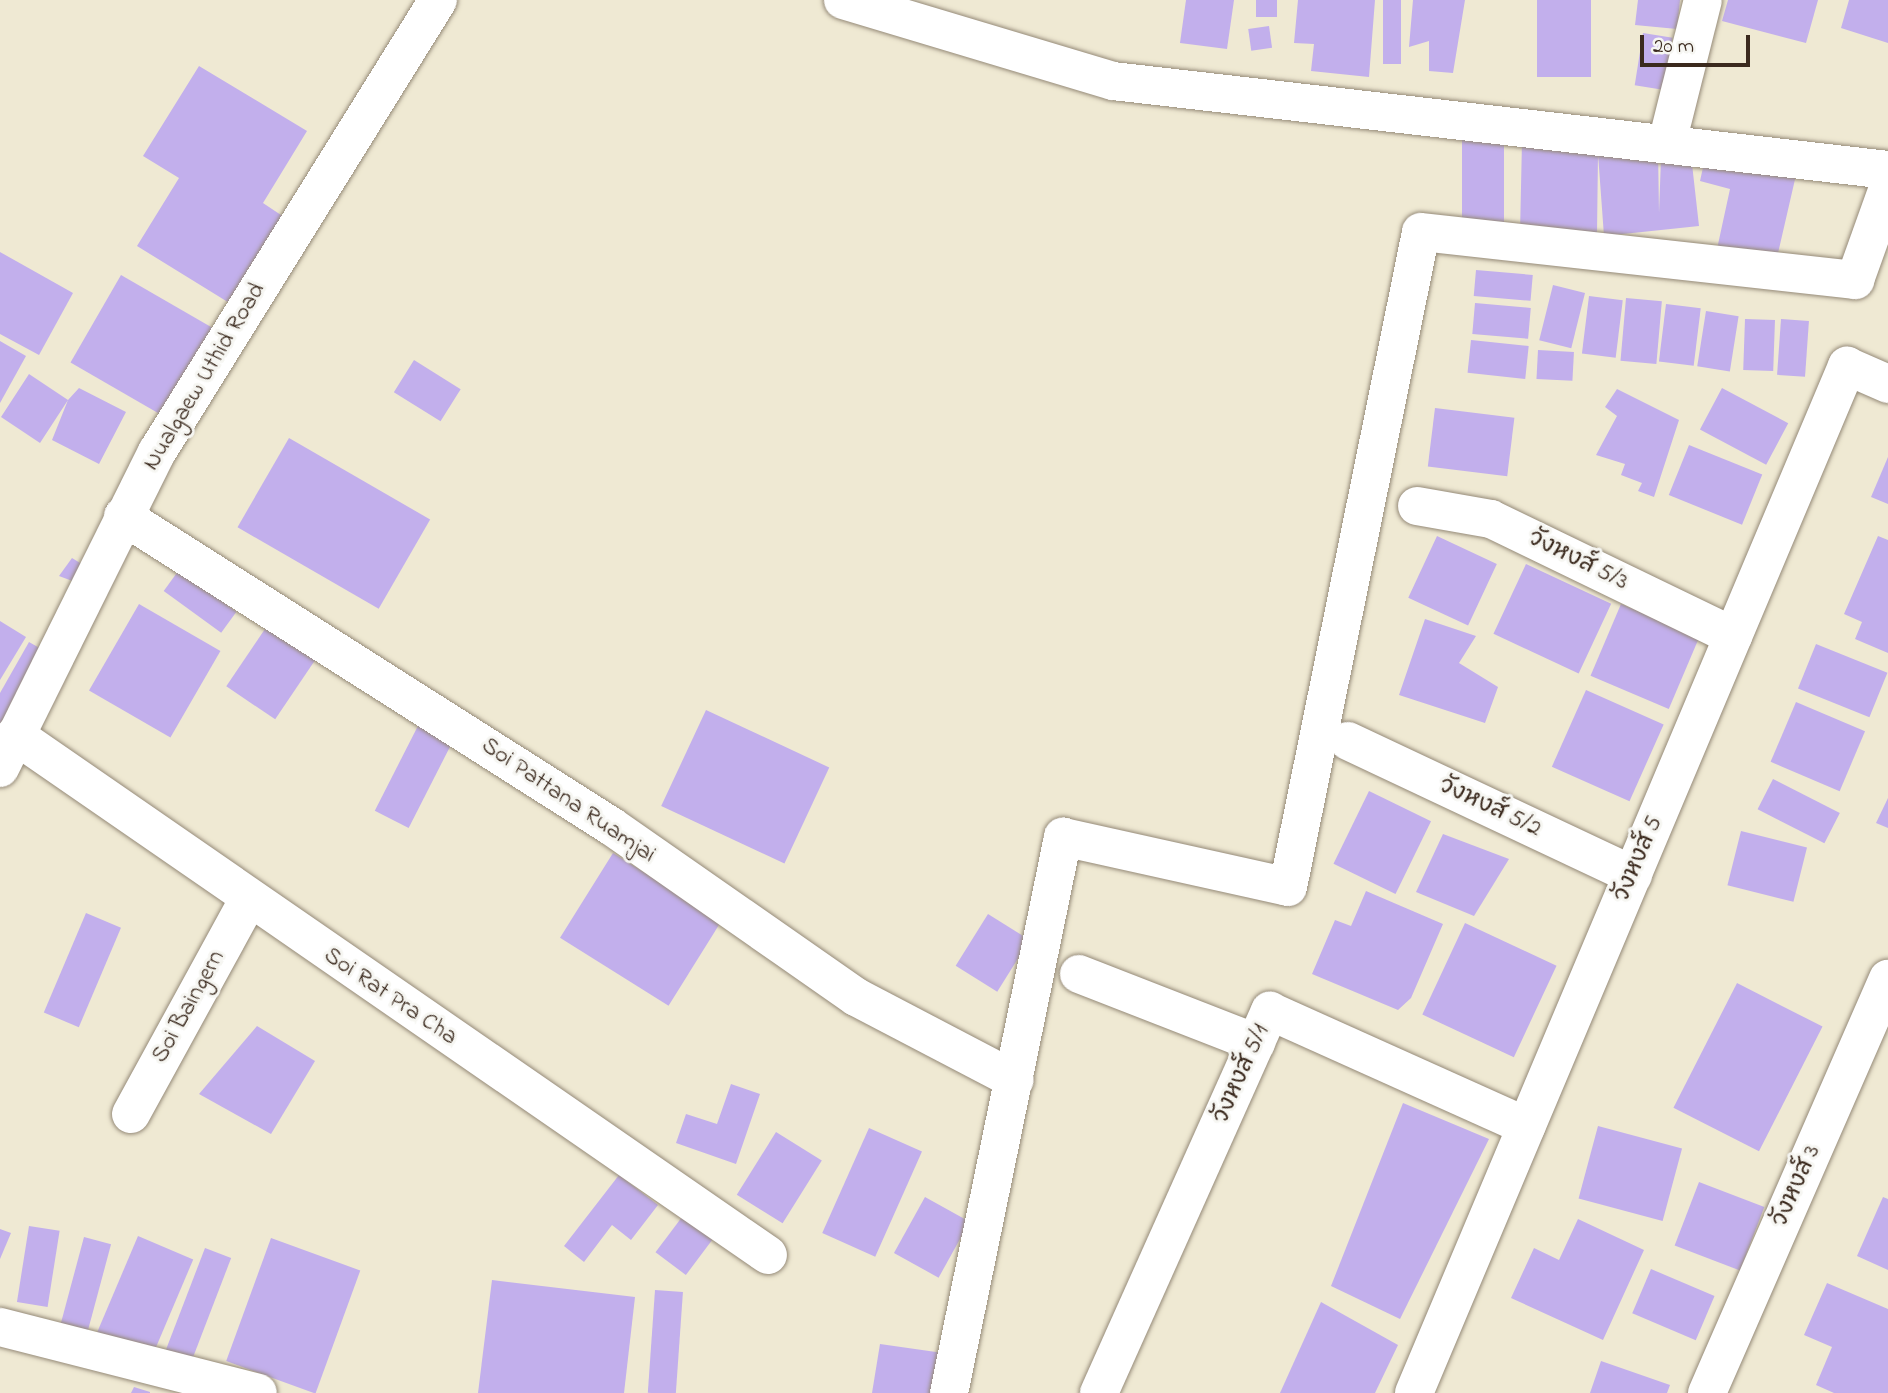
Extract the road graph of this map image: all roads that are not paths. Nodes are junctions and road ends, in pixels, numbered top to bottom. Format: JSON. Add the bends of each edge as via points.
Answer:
{"nodes":[{"id":1,"x":438,"y":0,"type":"edge"},
{"id":2,"x":843,"y":0,"type":"edge"},
{"id":3,"x":1703,"y":0,"type":"edge"},
{"id":4,"x":1667,"y":143,"type":"junction"},
{"id":5,"x":1888,"y":170,"type":"edge"},
{"id":6,"x":1888,"y":188,"type":"edge"},
{"id":7,"x":1888,"y":384,"type":"edge"},
{"id":8,"x":1417,"y":506,"type":"dead end"},
{"id":9,"x":123,"y":516,"type":"junction"},
{"id":10,"x":1733,"y":636,"type":"junction"},
{"id":11,"x":1348,"y":741,"type":"dead end"},
{"id":12,"x":7,"y":752,"type":"edge"},
{"id":13,"x":1633,"y":875,"type":"junction"},
{"id":14,"x":248,"y":900,"type":"junction"},
{"id":15,"x":1079,"y":974,"type":"dead end"},
{"id":16,"x":1888,"y":979,"type":"edge"},
{"id":17,"x":1256,"y":1043,"type":"junction"},
{"id":18,"x":1015,"y":1080,"type":"junction"},
{"id":19,"x":131,"y":1114,"type":"dead end"},
{"id":20,"x":1527,"y":1126,"type":"junction"},
{"id":21,"x":768,"y":1255,"type":"dead end"},
{"id":22,"x":0,"y":1327,"type":"edge"},
{"id":23,"x":190,"y":1385,"type":"edge"},
{"id":24,"x":258,"y":1393,"type":"edge"},
{"id":25,"x":949,"y":1393,"type":"edge"},
{"id":26,"x":1099,"y":1393,"type":"edge"},
{"id":27,"x":1414,"y":1393,"type":"edge"},
{"id":28,"x":1707,"y":1393,"type":"edge"}],
"edges":[{"from":1,"to":9,"type":"street","name":"Nualgaew Uthid Road","via":[[157,452]]},
{"from":2,"to":4,"type":"street","via":[[1113,80]]},
{"from":3,"to":4,"type":"street"},
{"from":4,"to":5,"type":"street"},
{"from":6,"to":18,"type":"street","via":[[1855,280],[1421,232],[1288,887],[1062,837]]},
{"from":7,"to":10,"type":"street","name":"วังหงส์ 5","via":[[1847,366]]},
{"from":8,"to":10,"type":"street","name":"วังหงส์ 5/3","via":[[1491,519]]},
{"from":9,"to":12,"type":"street","name":"Nualgaew Uthid Road"},
{"from":9,"to":18,"type":"street","name":"Soi Pattana Ruamjai","via":[[611,826],[856,997]]},
{"from":10,"to":13,"type":"street","name":"วังหงส์ 5"},
{"from":11,"to":13,"type":"street","name":"วังหงส์ 5/2"},
{"from":12,"to":14,"type":"street","name":"Soi Rat Pra Cha"},
{"from":13,"to":20,"type":"street","name":"วังหงส์ 5"},
{"from":14,"to":19,"type":"street","name":"Soi Baingern"},
{"from":14,"to":21,"type":"street","name":"Soi Rat Pra Cha"},
{"from":15,"to":17,"type":"street"},
{"from":16,"to":28,"type":"street","name":"วังหงส์ 3"},
{"from":17,"to":20,"type":"street","name":"วังหงส์ 5/1","via":[[1270,1011]]},
{"from":17,"to":26,"type":"street","name":"วังหงส์ 5/1"},
{"from":18,"to":25,"type":"street"},
{"from":20,"to":27,"type":"street","name":"วังหงส์ 5"},
{"from":22,"to":23,"type":"street"},
{"from":23,"to":24,"type":"street"}]}
